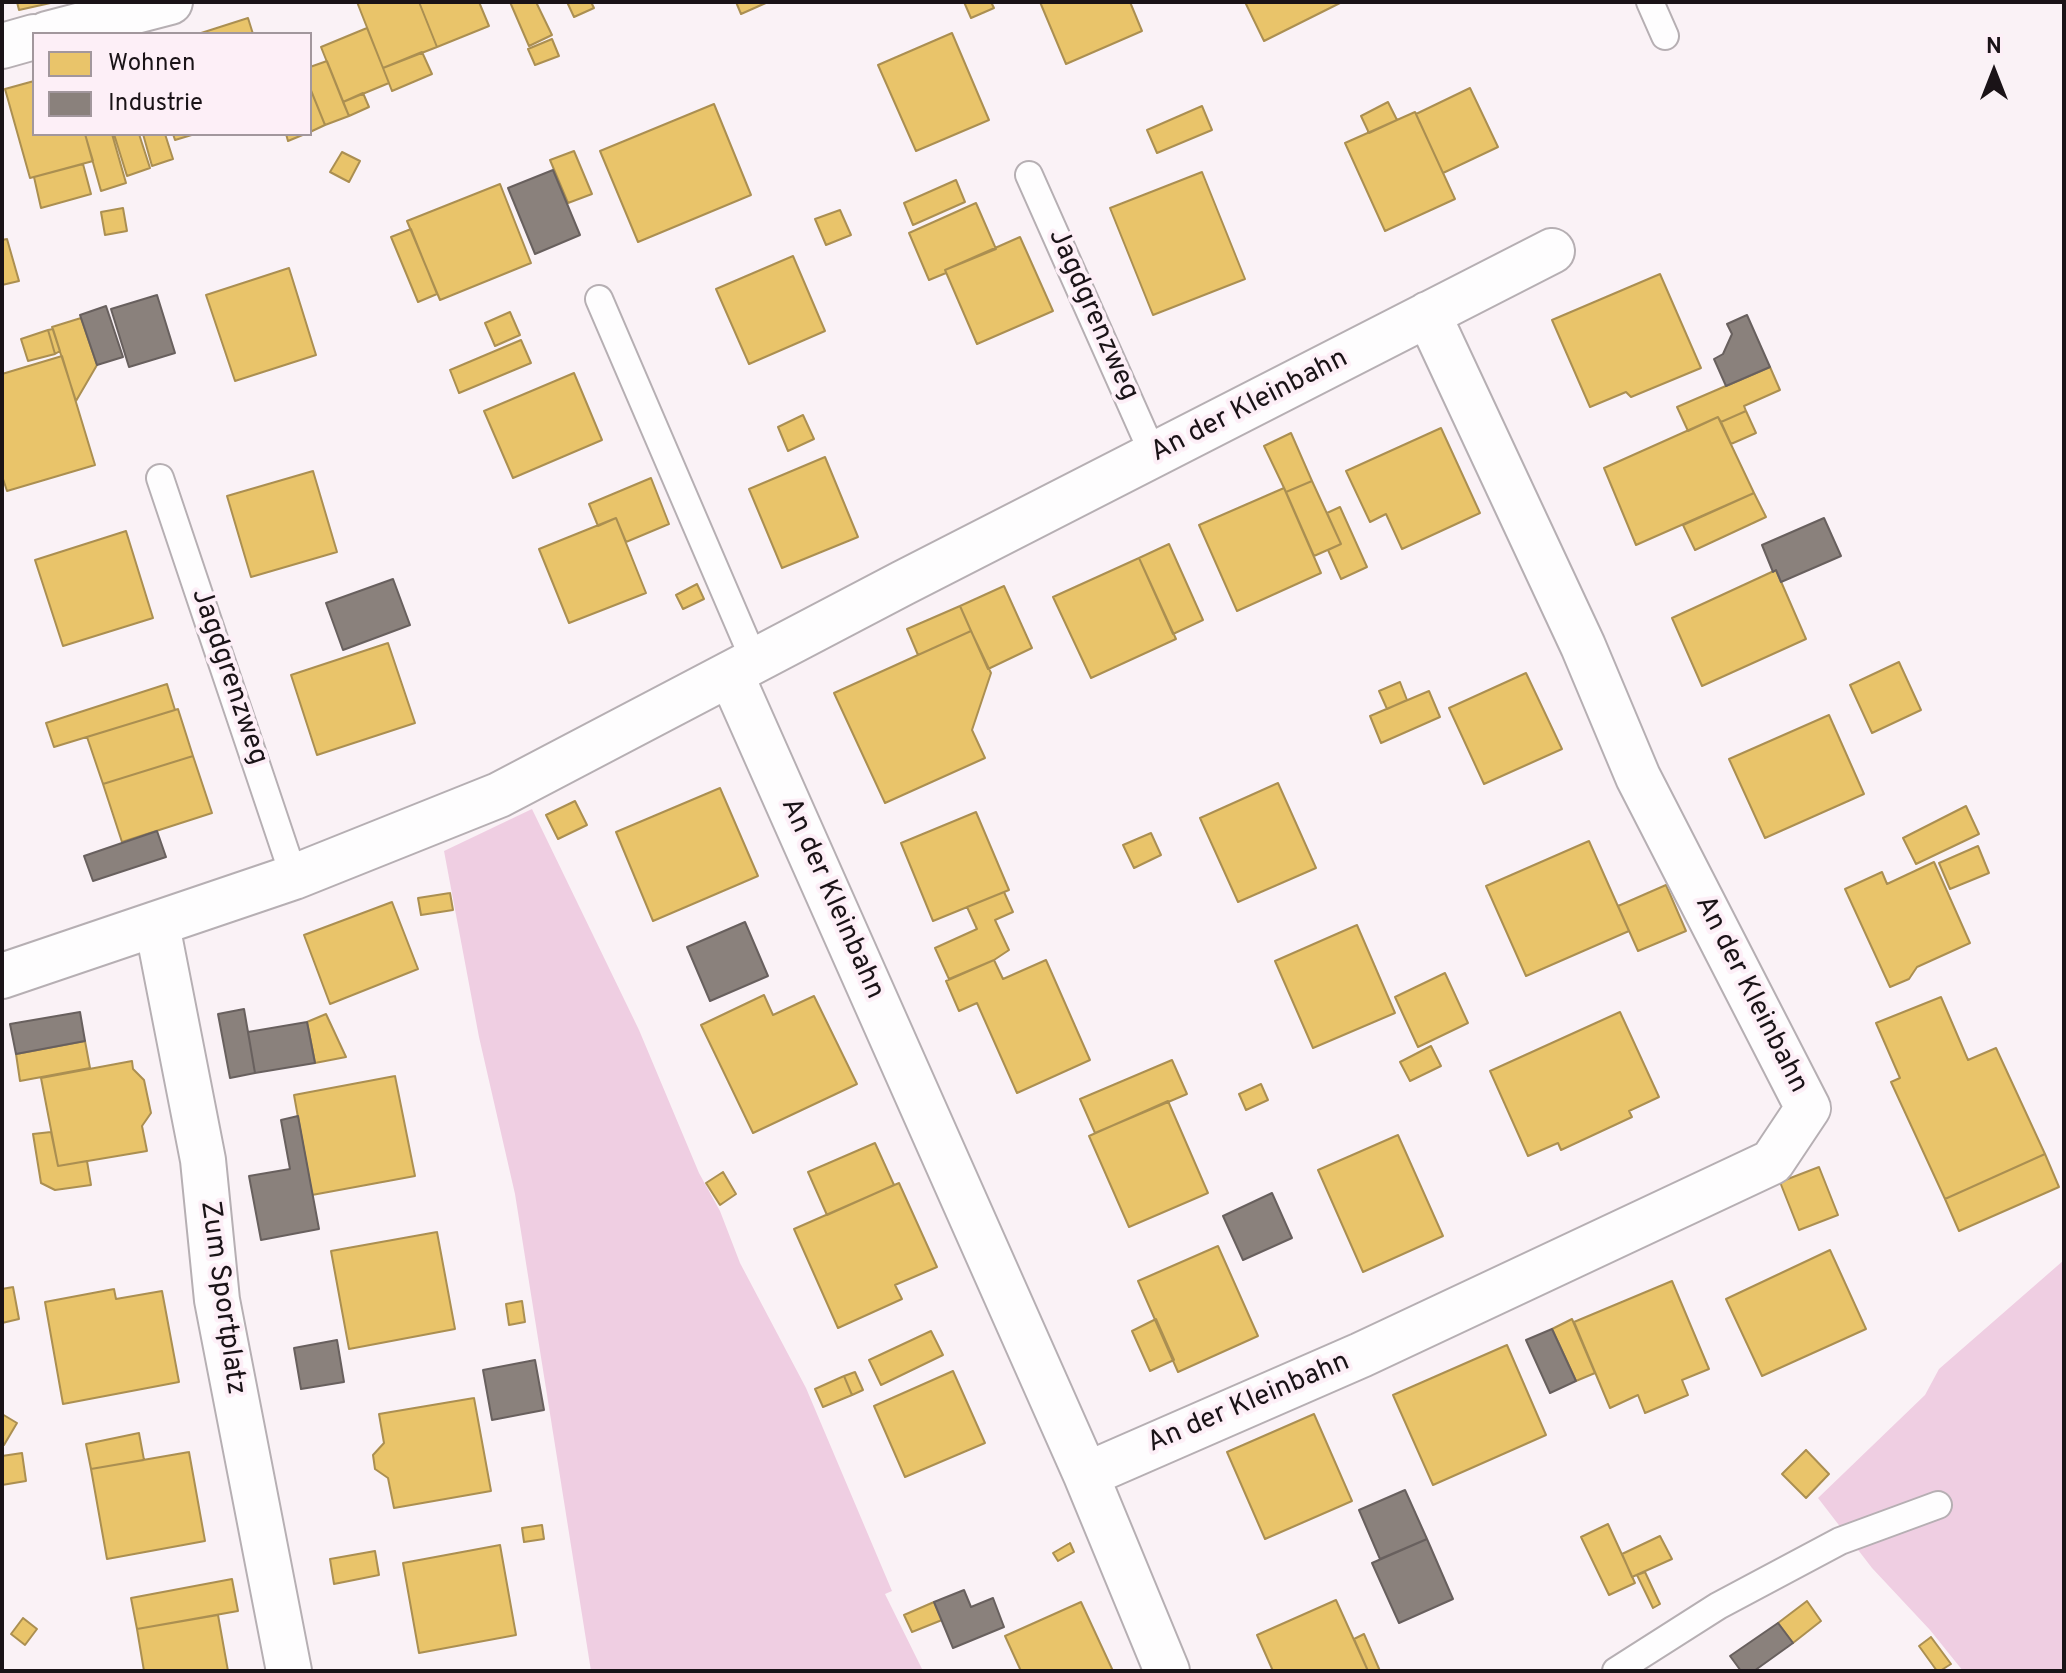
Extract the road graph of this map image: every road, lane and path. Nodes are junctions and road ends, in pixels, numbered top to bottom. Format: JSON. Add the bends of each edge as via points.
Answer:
{"nodes":[{"id":1,"x":170,"y":2,"type":"edge"},
{"id":2,"x":1650,"y":2,"type":"edge"},
{"id":3,"x":55,"y":32,"type":"edge"},
{"id":4,"x":1665,"y":36,"type":"dead end"},
{"id":5,"x":32,"y":38,"type":"edge"},
{"id":6,"x":2,"y":46,"type":"edge"},
{"id":7,"x":1029,"y":175,"type":"dead end"},
{"id":8,"x":1552,"y":251,"type":"dead end"},
{"id":9,"x":599,"y":299,"type":"dead end"},
{"id":10,"x":1428,"y":314,"type":"junction"},
{"id":11,"x":1154,"y":456,"type":"junction"},
{"id":12,"x":160,"y":478,"type":"dead end"},
{"id":13,"x":743,"y":669,"type":"junction"},
{"id":14,"x":294,"y":877,"type":"junction"},
{"id":15,"x":157,"y":925,"type":"junction"},
{"id":16,"x":2,"y":976,"type":"edge"},
{"id":17,"x":1086,"y":1475,"type":"junction"},
{"id":18,"x":1938,"y":1505,"type":"dead end"},
{"id":19,"x":289,"y":1671,"type":"edge"},
{"id":20,"x":1167,"y":1671,"type":"edge"},
{"id":21,"x":1616,"y":1671,"type":"edge"}],
"edges":[{"from":1,"to":3,"type":"street"},
{"from":2,"to":4,"type":"lane"},
{"from":5,"to":6,"type":"street"},
{"from":7,"to":11,"type":"lane","name":"Jagdgrenzweg"},
{"from":8,"to":10,"type":"street","name":"An der Kleinbahn"},
{"from":9,"to":13,"type":"lane"},
{"from":10,"to":11,"type":"street","name":"An der Kleinbahn"},
{"from":10,"to":17,"type":"street","name":"An der Kleinbahn","via":[[1638,777],[1808,1108],[1772,1162],[1361,1355]]},
{"from":11,"to":13,"type":"street","name":"An der Kleinbahn"},
{"from":12,"to":14,"type":"lane","name":"Jagdgrenzweg"},
{"from":13,"to":14,"type":"street","name":"An der Kleinbahn","via":[[499,795]]},
{"from":13,"to":17,"type":"street","name":"An der Kleinbahn"},
{"from":14,"to":15,"type":"street"},
{"from":15,"to":16,"type":"street"},
{"from":15,"to":19,"type":"street","name":"Zum Sportplatz","via":[[203,1160],[217,1300]]},
{"from":17,"to":20,"type":"street","name":"An der Kleinbahn"},
{"from":18,"to":21,"type":"lane","via":[[1840,1541],[1718,1606]]}]}
